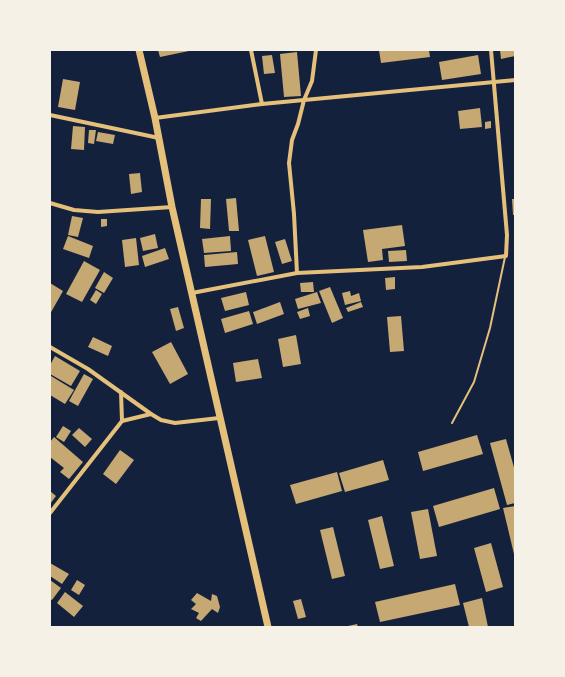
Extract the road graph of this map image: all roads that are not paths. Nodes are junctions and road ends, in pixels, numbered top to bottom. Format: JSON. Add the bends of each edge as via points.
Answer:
{"nodes":[{"id":1,"x":139,"y":50,"type":"edge"},
{"id":2,"x":251,"y":50,"type":"edge"},
{"id":3,"x":316,"y":50,"type":"edge"},
{"id":4,"x":490,"y":50,"type":"edge"},
{"id":5,"x":515,"y":80,"type":"edge"},
{"id":6,"x":494,"y":83,"type":"junction"},
{"id":7,"x":304,"y":100,"type":"junction"},
{"id":8,"x":262,"y":104,"type":"junction"},
{"id":9,"x":50,"y":115,"type":"edge"},
{"id":10,"x":155,"y":118,"type":"junction"},
{"id":11,"x":159,"y":138,"type":"junction"},
{"id":12,"x":50,"y":203,"type":"edge"},
{"id":13,"x":172,"y":207,"type":"junction"},
{"id":14,"x":506,"y":256,"type":"junction"},
{"id":15,"x":297,"y":273,"type":"junction"},
{"id":16,"x":192,"y":293,"type":"junction"},
{"id":17,"x":51,"y":349,"type":"edge"},
{"id":18,"x":121,"y":392,"type":"junction"},
{"id":19,"x":151,"y":414,"type":"junction"},
{"id":20,"x":219,"y":418,"type":"junction"},
{"id":21,"x":122,"y":421,"type":"junction"},
{"id":22,"x":452,"y":423,"type":"dead end"},
{"id":23,"x":50,"y":513,"type":"edge"},
{"id":24,"x":268,"y":627,"type":"edge"}],
"edges":[{"from":1,"to":10,"type":"main road"},
{"from":2,"to":8,"type":"street"},
{"from":3,"to":7,"type":"street","via":[[312,81]]},
{"from":4,"to":6,"type":"street"},
{"from":5,"to":6,"type":"street"},
{"from":6,"to":7,"type":"street"},
{"from":6,"to":14,"type":"street","via":[[507,235]]},
{"from":7,"to":8,"type":"street"},
{"from":7,"to":15,"type":"street","via":[[292,140],[289,162]]},
{"from":8,"to":10,"type":"street"},
{"from":9,"to":11,"type":"street"},
{"from":10,"to":11,"type":"main road"},
{"from":11,"to":13,"type":"main road"},
{"from":12,"to":13,"type":"street","via":[[74,210],[98,212]]},
{"from":13,"to":16,"type":"main road"},
{"from":14,"to":15,"type":"street","via":[[422,267]]},
{"from":14,"to":22,"type":"lane","via":[[490,328],[474,382]]},
{"from":15,"to":16,"type":"street"},
{"from":16,"to":20,"type":"main road"},
{"from":17,"to":18,"type":"street","via":[[88,369]]},
{"from":18,"to":19,"type":"street"},
{"from":18,"to":21,"type":"street"},
{"from":19,"to":20,"type":"street","via":[[161,420],[175,423]]},
{"from":19,"to":21,"type":"street"},
{"from":20,"to":24,"type":"main road"},
{"from":21,"to":23,"type":"street"}]}
